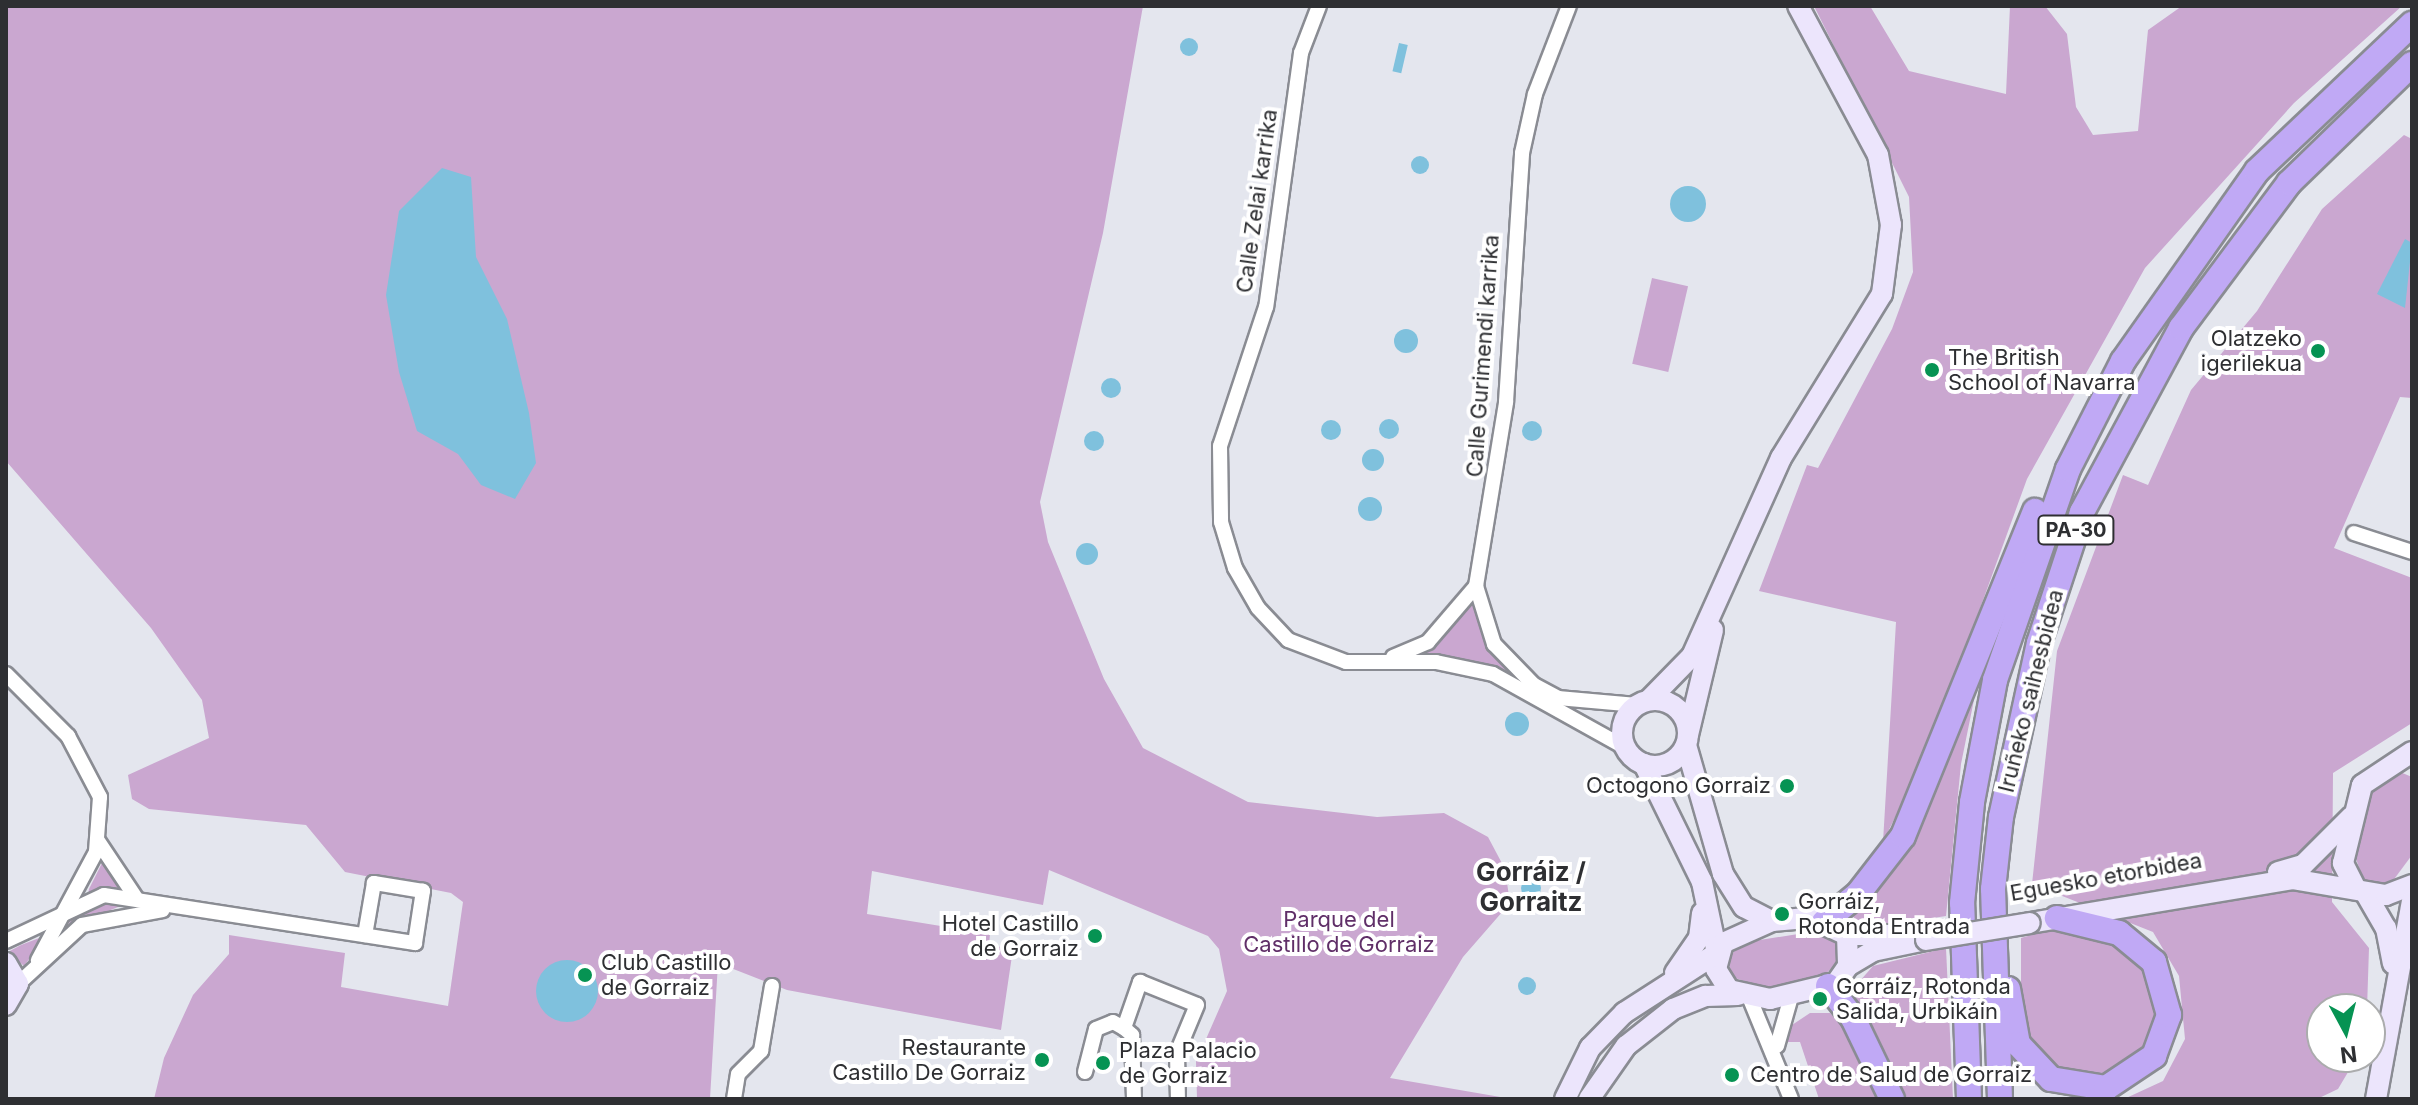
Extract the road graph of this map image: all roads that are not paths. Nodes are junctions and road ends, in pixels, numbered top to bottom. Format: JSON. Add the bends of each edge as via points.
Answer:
{"nodes":[{"id":1,"x":1319,"y":6,"type":"edge"},
{"id":2,"x":1569,"y":6,"type":"edge"},
{"id":3,"x":1798,"y":6,"type":"edge"},
{"id":4,"x":2412,"y":21,"type":"edge"},
{"id":5,"x":2412,"y":64,"type":"edge"},
{"id":6,"x":2183,"y":267,"type":"junction"},
{"id":7,"x":2354,"y":533,"type":"dead end"},
{"id":8,"x":2412,"y":552,"type":"edge"},
{"id":9,"x":1476,"y":586,"type":"junction"},
{"id":10,"x":1719,"y":598,"type":"junction"},
{"id":11,"x":2039,"y":643,"type":"junction"},
{"id":12,"x":1377,"y":662,"type":"junction"},
{"id":13,"x":6,"y":674,"type":"edge"},
{"id":14,"x":1643,"y":703,"type":"junction"},
{"id":15,"x":1687,"y":740,"type":"junction"},
{"id":16,"x":1626,"y":748,"type":"junction"},
{"id":17,"x":2412,"y":752,"type":"edge"},
{"id":18,"x":1644,"y":764,"type":"junction"},
{"id":19,"x":2385,"y":764,"type":"junction"},
{"id":20,"x":2412,"y":769,"type":"edge"},
{"id":21,"x":2352,"y":816,"type":"junction"},
{"id":22,"x":98,"y":841,"type":"junction"},
{"id":23,"x":1702,"y":882,"type":"junction"},
{"id":24,"x":2412,"y":885,"type":"edge"},
{"id":25,"x":2361,"y":892,"type":"junction"},
{"id":26,"x":136,"y":898,"type":"junction"},
{"id":27,"x":2412,"y":901,"type":"edge"},
{"id":28,"x":69,"y":909,"type":"junction"},
{"id":29,"x":172,"y":909,"type":"junction"},
{"id":30,"x":2057,"y":918,"type":"junction"},
{"id":31,"x":2030,"y":919,"type":"junction"},
{"id":32,"x":1772,"y":921,"type":"junction"},
{"id":33,"x":1824,"y":922,"type":"junction"},
{"id":34,"x":365,"y":935,"type":"junction"},
{"id":35,"x":1847,"y":935,"type":"junction"},
{"id":36,"x":1926,"y":936,"type":"junction"},
{"id":37,"x":6,"y":941,"type":"edge"},
{"id":38,"x":1717,"y":953,"type":"junction"},
{"id":39,"x":38,"y":960,"type":"junction"},
{"id":40,"x":7,"y":963,"type":"edge"},
{"id":41,"x":1848,"y":966,"type":"junction"},
{"id":42,"x":2395,"y":973,"type":"junction"},
{"id":43,"x":18,"y":984,"type":"junction"},
{"id":44,"x":1664,"y":985,"type":"junction"},
{"id":45,"x":772,"y":986,"type":"dead end"},
{"id":46,"x":1828,"y":986,"type":"junction"},
{"id":47,"x":1744,"y":997,"type":"junction"},
{"id":48,"x":1791,"y":997,"type":"junction"},
{"id":49,"x":6,"y":1005,"type":"edge"},
{"id":50,"x":1124,"y":1028,"type":"junction"},
{"id":51,"x":1777,"y":1050,"type":"junction"},
{"id":52,"x":1085,"y":1072,"type":"dead end"},
{"id":53,"x":734,"y":1099,"type":"edge"},
{"id":54,"x":1134,"y":1099,"type":"edge"},
{"id":55,"x":1178,"y":1099,"type":"edge"},
{"id":56,"x":1565,"y":1099,"type":"edge"},
{"id":57,"x":1589,"y":1099,"type":"edge"},
{"id":58,"x":1791,"y":1099,"type":"edge"},
{"id":59,"x":1892,"y":1099,"type":"edge"},
{"id":60,"x":1969,"y":1099,"type":"edge"},
{"id":61,"x":2000,"y":1099,"type":"edge"},
{"id":62,"x":2376,"y":1099,"type":"edge"}],
"edges":[{"from":1,"to":12,"type":"street","name":"Calle Zelai karrika","via":[[1301,53],[1266,307],[1220,446],[1221,522],[1258,608],[1288,640],[1346,662]]},
{"from":2,"to":9,"type":"street","name":"Calle Gurimendi karrika","via":[[1535,94],[1522,153],[1504,417]]},
{"from":3,"to":10,"type":"street","via":[[1878,155],[1891,225],[1889,258],[1871,317],[1781,458]]},
{"from":4,"to":6,"type":"highway","name":"Iruñeko saihesbidea","number":"PA-30","via":[[2257,171]]},
{"from":5,"to":11,"type":"highway","name":"Iruñeko saihesbidea","number":"PA-30","via":[[2289,183],[2181,328],[2082,512]]},
{"from":6,"to":33,"type":"highway","via":[[2115,354],[2043,491],[1903,836],[1858,894]]},
{"from":6,"to":60,"type":"highway","name":"Iruñeko saihesbidea","number":"PA-30","via":[[2068,469],[1995,680],[1962,903]]},
{"from":7,"to":8,"type":"street"},
{"from":9,"to":12,"type":"street","via":[[1428,642]]},
{"from":9,"to":14,"type":"street","via":[[1494,644],[1534,685],[1558,698]]},
{"from":10,"to":14,"type":"street","via":[[1692,656]]},
{"from":10,"to":15,"type":"street"},
{"from":11,"to":30,"type":"highway","via":[[2011,861],[2009,1020],[2032,1065],[2051,1079],[2080,1089],[2123,1083],[2164,1037],[2165,990],[2154,962],[2119,933]]},
{"from":11,"to":61,"type":"highway","name":"Iruñeko saihesbidea","number":"PA-30","via":[[2015,739],[1993,889]]},
{"from":12,"to":16,"type":"street","name":"Calle Zelai karrika","via":[[1436,662],[1493,674]]},
{"from":13,"to":22,"type":"street","via":[[89,764],[100,797]]},
{"from":14,"to":15,"type":"street","via":[[1678,708]]},
{"from":14,"to":16,"type":"street","via":[[1625,720]]},
{"from":15,"to":18,"type":"street","via":[[1673,761]]},
{"from":15,"to":32,"type":"street","via":[[1723,874],[1744,907]]},
{"from":16,"to":18,"type":"street"},
{"from":17,"to":19,"type":"street"},
{"from":18,"to":23,"type":"street"},
{"from":19,"to":20,"type":"street"},
{"from":19,"to":21,"type":"street","via":[[2362,785]]},
{"from":21,"to":25,"type":"street","via":[[2343,863]]},
{"from":21,"to":31,"type":"street","name":"Eguesko etorbidea","via":[[2303,865]]},
{"from":22,"to":26,"type":"street"},
{"from":22,"to":28,"type":"street"},
{"from":23,"to":38,"type":"street"},
{"from":23,"to":44,"type":"street","via":[[1699,938]]},
{"from":24,"to":25,"type":"street","name":"Eguesko etorbidea"},
{"from":25,"to":30,"type":"street","name":"Eguesko etorbidea","via":[[2292,879]]},
{"from":25,"to":42,"type":"street","via":[[2386,928]]},
{"from":26,"to":28,"type":"street","via":[[104,895]]},
{"from":26,"to":29,"type":"street"},
{"from":27,"to":42,"type":"street"},
{"from":28,"to":37,"type":"street"},
{"from":28,"to":39,"type":"street"},
{"from":29,"to":34,"type":"street"},
{"from":29,"to":39,"type":"street","via":[[101,918]]},
{"from":30,"to":31,"type":"street","name":"Eguesko etorbidea"},
{"from":31,"to":36,"type":"street","name":"Eguesko etorbidea","bridge":true},
{"from":32,"to":33,"type":"street"},
{"from":32,"to":38,"type":"street","via":[[1732,936]]},
{"from":33,"to":35,"type":"street"},
{"from":34,"to":34,"type":"street","via":[[415,943],[423,891],[374,883]]},
{"from":35,"to":36,"type":"street","name":"Eguesko etorbidea"},
{"from":35,"to":41,"type":"street"},
{"from":36,"to":41,"type":"street","name":"Eguesko etorbidea","via":[[1873,951]]},
{"from":38,"to":44,"type":"street"},
{"from":38,"to":47,"type":"street","via":[[1716,969]]},
{"from":39,"to":43,"type":"street"},
{"from":40,"to":43,"type":"street"},
{"from":41,"to":46,"type":"street","name":"Eguesko etorbidea"},
{"from":42,"to":62,"type":"street"},
{"from":43,"to":49,"type":"street"},
{"from":44,"to":56,"type":"street","via":[[1590,1048]]},
{"from":45,"to":53,"type":"street","via":[[761,1051],[738,1074]]},
{"from":46,"to":48,"type":"street"},
{"from":46,"to":59,"type":"highway","via":[[1853,1018]]},
{"from":47,"to":48,"type":"street"},
{"from":47,"to":51,"type":"street"},
{"from":47,"to":57,"type":"street","via":[[1706,996],[1673,1009],[1626,1046]]},
{"from":48,"to":51,"type":"street"},
{"from":50,"to":52,"type":"street","via":[[1113,1022],[1096,1029]]},
{"from":50,"to":54,"type":"street","via":[[1132,1035]]},
{"from":50,"to":55,"type":"street","via":[[1140,982],[1197,1005],[1177,1053]]},
{"from":51,"to":58,"type":"street"}]}
